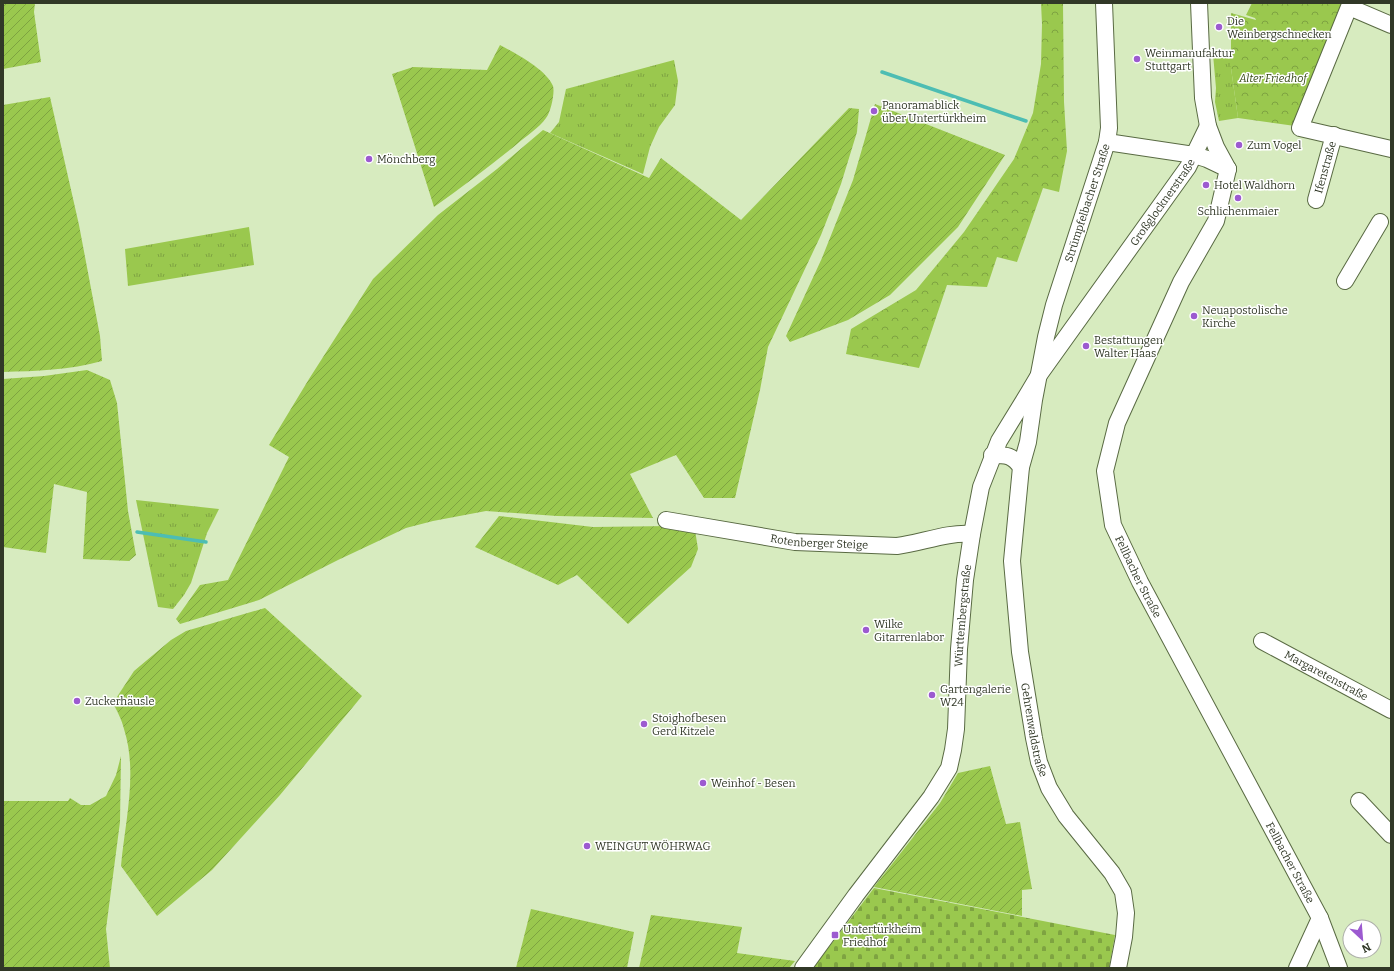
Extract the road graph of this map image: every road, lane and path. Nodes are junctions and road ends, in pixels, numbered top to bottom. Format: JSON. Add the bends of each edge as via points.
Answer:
{"nodes":[{"id":1,"x":1104,"y":3,"type":"edge"},
{"id":2,"x":1198,"y":3,"type":"edge"},
{"id":3,"x":1391,"y":25,"type":"edge"},
{"id":4,"x":1208,"y":126,"type":"junction"},
{"id":5,"x":1334,"y":135,"type":"junction"},
{"id":6,"x":1107,"y":142,"type":"junction"},
{"id":7,"x":1391,"y":149,"type":"edge"},
{"id":8,"x":1194,"y":155,"type":"junction"},
{"id":9,"x":1228,"y":169,"type":"junction"},
{"id":10,"x":1316,"y":200,"type":"dead end"},
{"id":11,"x":1380,"y":222,"type":"dead end"},
{"id":12,"x":1345,"y":281,"type":"dead end"},
{"id":13,"x":1054,"y":304,"type":"junction"},
{"id":14,"x":1077,"y":323,"type":"junction"},
{"id":15,"x":1038,"y":375,"type":"junction"},
{"id":16,"x":1010,"y":422,"type":"junction"},
{"id":17,"x":992,"y":456,"type":"junction"},
{"id":18,"x":1022,"y":467,"type":"junction"},
{"id":19,"x":666,"y":520,"type":"dead end"},
{"id":20,"x":972,"y":534,"type":"junction"},
{"id":21,"x":1262,"y":642,"type":"dead end"},
{"id":22,"x":1391,"y":710,"type":"edge"},
{"id":23,"x":1359,"y":801,"type":"dead end"},
{"id":24,"x":1391,"y":835,"type":"edge"},
{"id":25,"x":1320,"y":918,"type":"junction"},
{"id":26,"x":803,"y":968,"type":"edge"},
{"id":27,"x":1118,"y":968,"type":"edge"},
{"id":28,"x":1297,"y":968,"type":"edge"},
{"id":29,"x":1339,"y":968,"type":"edge"}],
"edges":[{"from":1,"to":6,"type":"street","name":"Strümpfelbacher Straße","via":[[1109,128]]},
{"from":2,"to":4,"type":"street","via":[[1203,98]]},
{"from":3,"to":5,"type":"street","via":[[1349,7],[1300,128]]},
{"from":4,"to":8,"type":"street","name":"Großglocknerstraße"},
{"from":4,"to":9,"type":"street"},
{"from":5,"to":7,"type":"street"},
{"from":5,"to":10,"type":"street","name":"Ifenstraße"},
{"from":6,"to":8,"type":"street"},
{"from":6,"to":13,"type":"street","name":"Strümpfelbacher Straße"},
{"from":8,"to":9,"type":"street","via":[[1207,158]]},
{"from":8,"to":14,"type":"street","name":"Großglocknerstraße"},
{"from":9,"to":25,"type":"street","name":"Fellbacher Straße","via":[[1216,221],[1181,282],[1117,423],[1105,471],[1113,525],[1140,582]]},
{"from":11,"to":12,"type":"street"},
{"from":13,"to":14,"type":"street","via":[[1059,319],[1067,323]]},
{"from":13,"to":15,"type":"street","name":"Strümpfelbacher Straße"},
{"from":14,"to":15,"type":"street","name":"Großglocknerstraße"},
{"from":15,"to":16,"type":"street","name":"Württembergstraße"},
{"from":15,"to":18,"type":"street","name":"Gehrenwaldstraße"},
{"from":16,"to":17,"type":"street","name":"Württembergstraße"},
{"from":16,"to":18,"type":"street","name":"Gehrenwaldstraße","via":[[1016,430]]},
{"from":17,"to":18,"type":"street","via":[[1012,457]]},
{"from":17,"to":20,"type":"street","name":"Württembergstraße","via":[[981,488]]},
{"from":18,"to":27,"type":"street","name":"Gehrenwaldstraße","via":[[1012,561],[1020,652],[1034,738],[1049,788],[1066,816],[1112,873],[1123,892],[1126,913]]},
{"from":19,"to":20,"type":"street","name":"Rotenberger Steige","via":[[795,542],[897,546],[960,533]]},
{"from":20,"to":26,"type":"street","name":"Württembergstraße","via":[[965,580],[956,728],[949,768],[931,797]]},
{"from":21,"to":22,"type":"street","name":"Margaretenstraße"},
{"from":23,"to":24,"type":"street"},
{"from":25,"to":28,"type":"street"},
{"from":25,"to":29,"type":"street","name":"Fellbacher Straße"}]}
